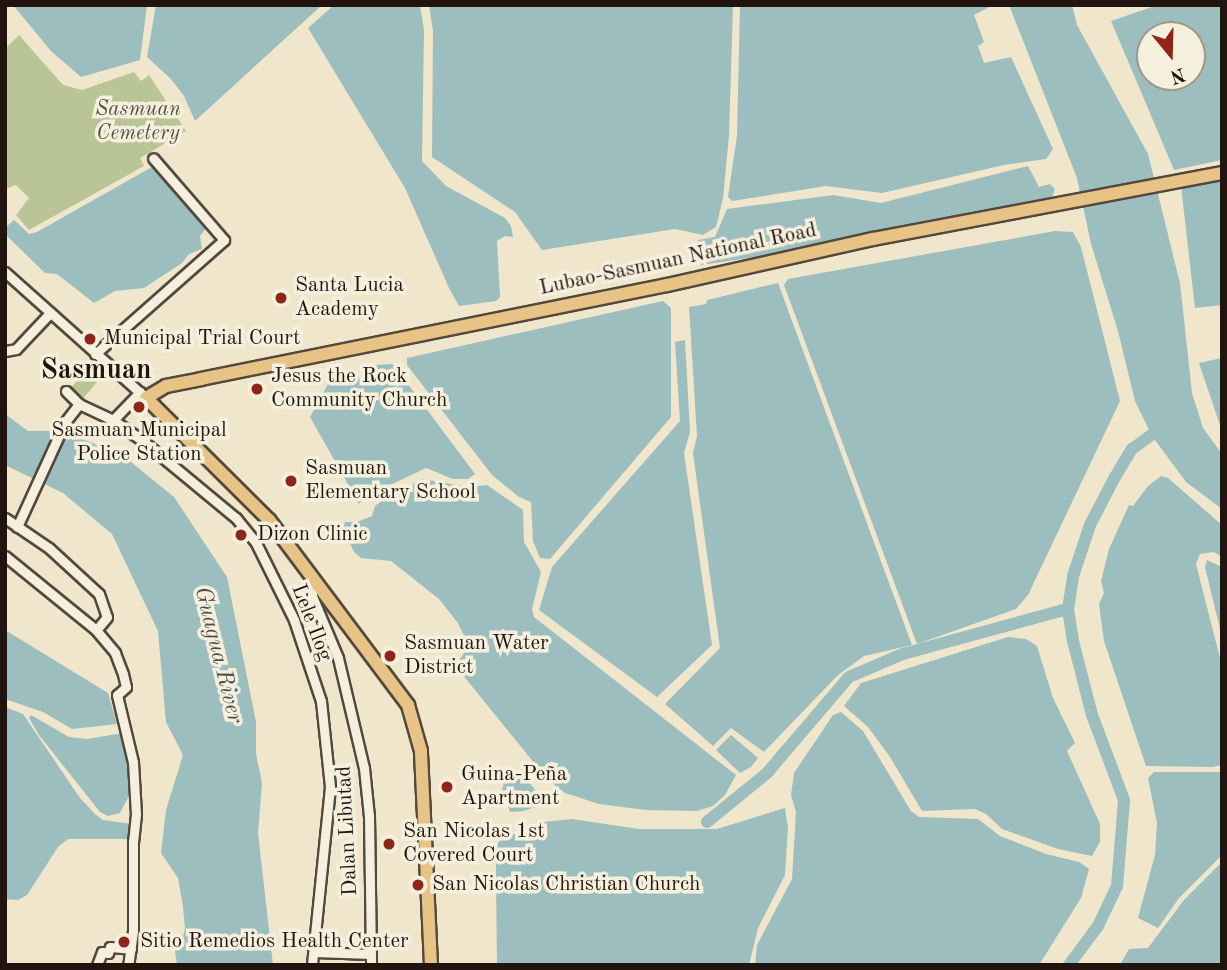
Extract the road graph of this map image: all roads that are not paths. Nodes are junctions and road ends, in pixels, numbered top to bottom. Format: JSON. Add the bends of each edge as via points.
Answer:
{"nodes":[{"id":1,"x":153,"y":158,"type":"dead end"},
{"id":2,"x":1222,"y":173,"type":"edge"},
{"id":3,"x":5,"y":272,"type":"edge"},
{"id":4,"x":50,"y":313,"type":"junction"},
{"id":5,"x":5,"y":351,"type":"edge"},
{"id":6,"x":95,"y":354,"type":"junction"},
{"id":7,"x":66,"y":391,"type":"dead end"},
{"id":8,"x":143,"y":395,"type":"junction"},
{"id":9,"x":79,"y":404,"type":"junction"},
{"id":10,"x":113,"y":421,"type":"junction"},
{"id":11,"x":5,"y":518,"type":"edge"},
{"id":12,"x":17,"y":527,"type":"junction"},
{"id":13,"x":5,"y":556,"type":"edge"},
{"id":14,"x":312,"y":578,"type":"junction"},
{"id":15,"x":96,"y":629,"type":"junction"},
{"id":16,"x":131,"y":949,"type":"junction"},
{"id":17,"x":314,"y":952,"type":"junction"},
{"id":18,"x":371,"y":954,"type":"junction"},
{"id":19,"x":96,"y":965,"type":"edge"},
{"id":20,"x":128,"y":965,"type":"edge"},
{"id":21,"x":312,"y":965,"type":"edge"},
{"id":22,"x":371,"y":965,"type":"edge"},
{"id":23,"x":431,"y":965,"type":"edge"}],
"edges":[{"from":1,"to":6,"type":"street","via":[[224,240]]},
{"from":2,"to":8,"type":"main road","name":"Lubao-Sasmuan National Road","via":[[1043,205],[178,384]]},
{"from":3,"to":4,"type":"street"},
{"from":4,"to":5,"type":"street","via":[[16,349]]},
{"from":4,"to":6,"type":"street"},
{"from":6,"to":8,"type":"street"},
{"from":7,"to":9,"type":"street","name":"Lele Ilog"},
{"from":8,"to":10,"type":"street"},
{"from":8,"to":14,"type":"main road","via":[[247,495]]},
{"from":9,"to":10,"type":"street","name":"Lele Ilog"},
{"from":9,"to":12,"type":"street","via":[[61,429]]},
{"from":10,"to":17,"type":"street","name":"Lele Ilog","via":[[175,465],[236,518],[261,553],[294,620],[321,701],[329,774]]},
{"from":11,"to":12,"type":"street"},
{"from":12,"to":15,"type":"street","via":[[49,548],[99,594],[107,617]]},
{"from":13,"to":15,"type":"street"},
{"from":14,"to":18,"type":"street","name":"Dalan Libutad","via":[[312,596],[338,658],[364,768]]},
{"from":14,"to":23,"type":"main road","via":[[408,705],[420,739]]},
{"from":15,"to":16,"type":"street","via":[[115,653],[126,687],[117,695],[133,762],[136,814]]},
{"from":16,"to":19,"type":"street","via":[[110,947]]},
{"from":16,"to":20,"type":"street"},
{"from":17,"to":18,"type":"street"},
{"from":17,"to":21,"type":"street","name":"Lele Ilog"},
{"from":18,"to":22,"type":"street","name":"Dalan Libutad"}]}
